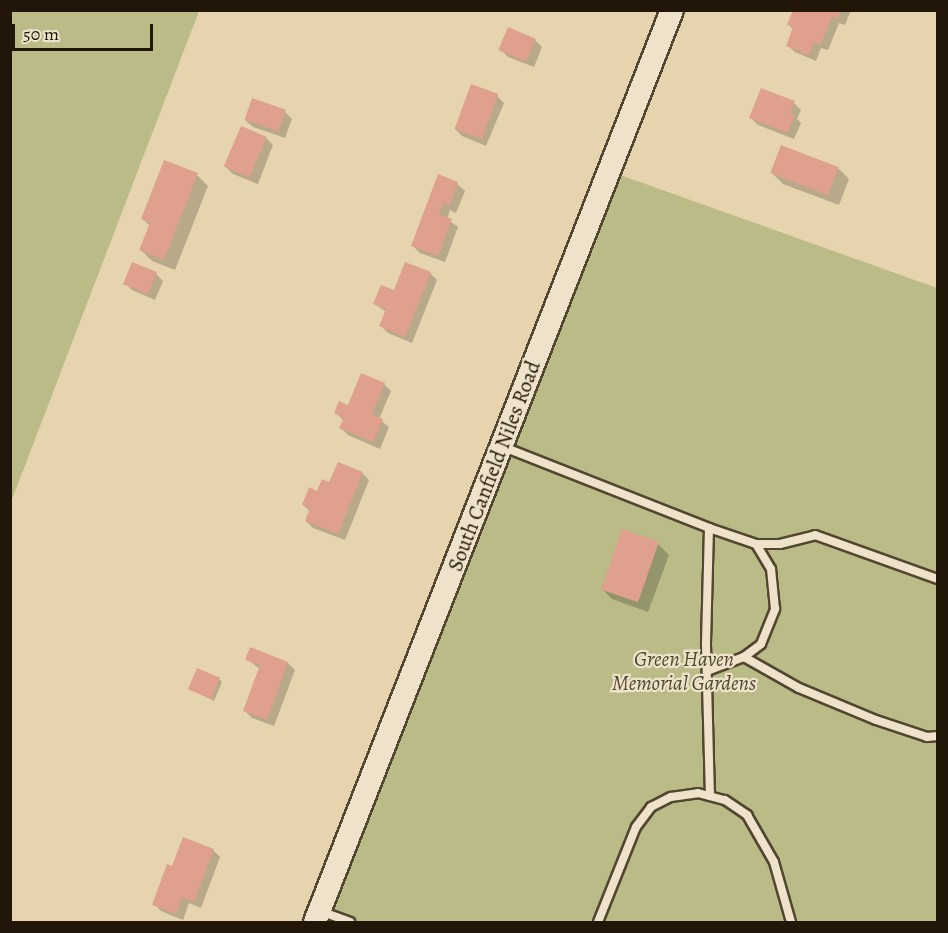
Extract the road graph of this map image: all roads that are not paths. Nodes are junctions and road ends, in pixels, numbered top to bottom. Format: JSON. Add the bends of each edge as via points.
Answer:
{"nodes":[{"id":1,"x":672,"y":10,"type":"edge"},
{"id":2,"x":501,"y":446,"type":"junction"},
{"id":3,"x":709,"y":528,"type":"junction"},
{"id":4,"x":756,"y":544,"type":"junction"},
{"id":5,"x":938,"y":579,"type":"edge"},
{"id":6,"x":744,"y":657,"type":"junction"},
{"id":7,"x":707,"y":671,"type":"junction"},
{"id":8,"x":938,"y":736,"type":"edge"},
{"id":9,"x":710,"y":796,"type":"junction"},
{"id":10,"x":318,"y":917,"type":"edge"},
{"id":11,"x":350,"y":922,"type":"edge"},
{"id":12,"x":598,"y":922,"type":"edge"},
{"id":13,"x":791,"y":922,"type":"edge"}],
"edges":[{"from":1,"to":2,"type":"main road","name":"South Canfield Niles Road"},
{"from":2,"to":3,"type":"lane"},
{"from":2,"to":10,"type":"main road","name":"South Canfield Niles Road"},
{"from":3,"to":4,"type":"lane"},
{"from":3,"to":7,"type":"lane"},
{"from":4,"to":5,"type":"lane","via":[[780,544],[815,535]]},
{"from":4,"to":6,"type":"lane","via":[[771,569],[776,609],[761,644]]},
{"from":6,"to":7,"type":"lane"},
{"from":6,"to":8,"type":"lane","via":[[798,688],[854,711],[927,736]]},
{"from":7,"to":9,"type":"lane"},
{"from":9,"to":12,"type":"lane","via":[[671,797],[651,807],[632,837]]},
{"from":9,"to":13,"type":"lane","via":[[725,800],[747,815],[774,862]]},
{"from":10,"to":11,"type":"lane"}]}
